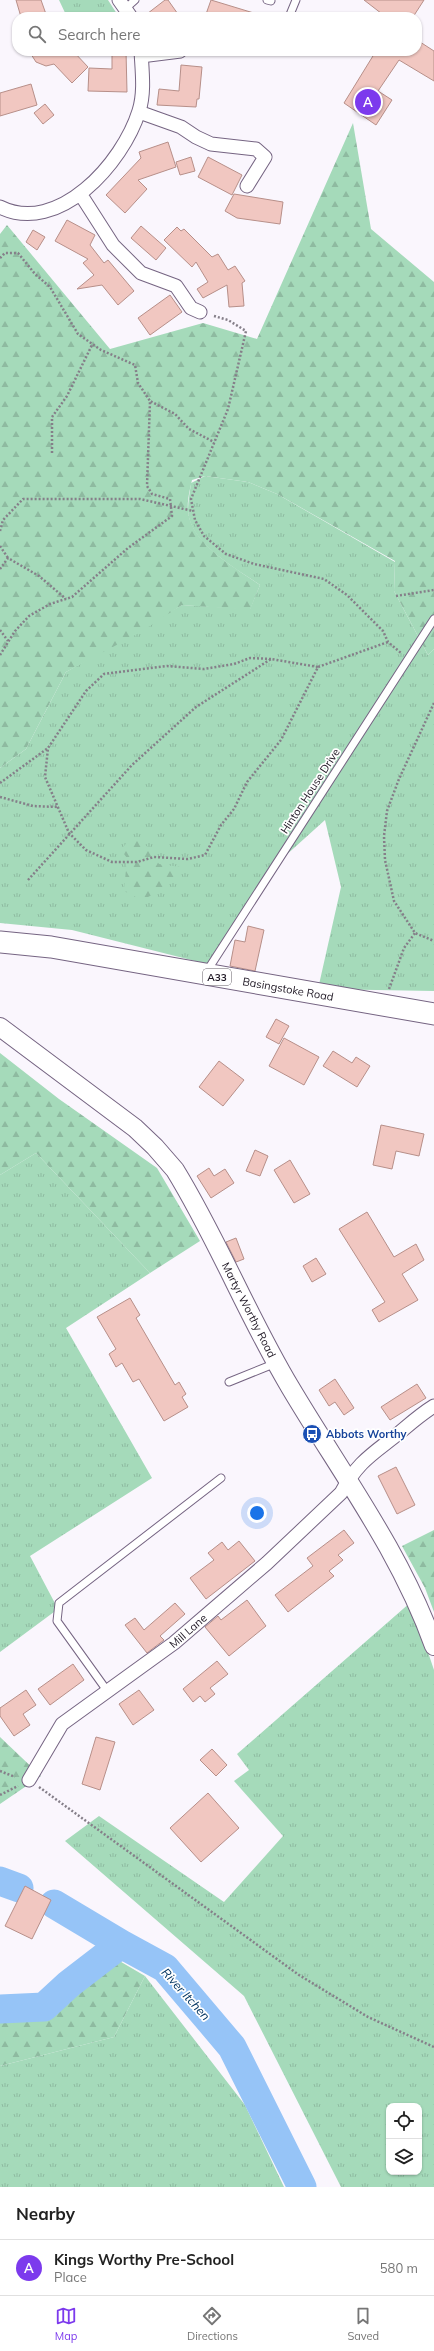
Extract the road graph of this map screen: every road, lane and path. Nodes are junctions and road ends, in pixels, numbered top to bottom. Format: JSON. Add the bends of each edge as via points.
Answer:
{"nodes":[{"id":1,"x":296,"y":0,"type":"edge"},
{"id":2,"x":291,"y":12,"type":"edge"},
{"id":3,"x":141,"y":56,"type":"edge"},
{"id":4,"x":139,"y":112,"type":"junction"},
{"id":5,"x":248,"y":186,"type":"dead end"},
{"id":6,"x":81,"y":195,"type":"junction"},
{"id":7,"x":0,"y":207,"type":"edge"},
{"id":8,"x":0,"y":258,"type":"edge"},
{"id":9,"x":200,"y":312,"type":"joint"},
{"id":10,"x":92,"y":345,"type":"junction"},
{"id":11,"x":150,"y":401,"type":"junction"},
{"id":12,"x":214,"y":442,"type":"junction"},
{"id":13,"x":52,"y":453,"type":"dead end"},
{"id":14,"x":172,"y":507,"type":"junction"},
{"id":15,"x":193,"y":511,"type":"junction"},
{"id":16,"x":0,"y":531,"type":"edge"},
{"id":17,"x":0,"y":546,"type":"edge"},
{"id":18,"x":8,"y":558,"type":"junction"},
{"id":19,"x":0,"y":569,"type":"edge"},
{"id":20,"x":434,"y":590,"type":"edge"},
{"id":21,"x":396,"y":596,"type":"dead end"},
{"id":22,"x":66,"y":599,"type":"junction"},
{"id":23,"x":434,"y":619,"type":"edge"},
{"id":24,"x":0,"y":630,"type":"edge"},
{"id":25,"x":8,"y":641,"type":"junction"},
{"id":26,"x":388,"y":642,"type":"junction"},
{"id":27,"x":0,"y":655,"type":"edge"},
{"id":28,"x":271,"y":659,"type":"junction"},
{"id":29,"x":408,"y":659,"type":"junction"},
{"id":30,"x":318,"y":667,"type":"junction"},
{"id":31,"x":434,"y":703,"type":"edge"},
{"id":32,"x":48,"y":748,"type":"junction"},
{"id":33,"x":0,"y":783,"type":"edge"},
{"id":34,"x":0,"y":797,"type":"edge"},
{"id":35,"x":59,"y":807,"type":"junction"},
{"id":36,"x":69,"y":833,"type":"junction"},
{"id":37,"x":28,"y":880,"type":"dead end"},
{"id":38,"x":415,"y":934,"type":"junction"},
{"id":39,"x":434,"y":941,"type":"edge"},
{"id":40,"x":0,"y":942,"type":"edge"},
{"id":41,"x":205,"y":975,"type":"junction"},
{"id":42,"x":385,"y":1006,"type":"junction"},
{"id":43,"x":434,"y":1014,"type":"edge"},
{"id":44,"x":0,"y":1027,"type":"edge"},
{"id":45,"x":276,"y":1363,"type":"junction"},
{"id":46,"x":230,"y":1382,"type":"dead end"},
{"id":47,"x":434,"y":1406,"type":"edge"},
{"id":48,"x":221,"y":1478,"type":"dead end"},
{"id":49,"x":348,"y":1479,"type":"junction"},
{"id":50,"x":434,"y":1646,"type":"edge"},
{"id":51,"x":108,"y":1692,"type":"junction"},
{"id":52,"x":29,"y":1780,"type":"junction"},
{"id":53,"x":0,"y":1794,"type":"edge"},
{"id":54,"x":434,"y":2047,"type":"edge"}],
"edges":[{"from":1,"to":2,"type":"lane"},
{"from":3,"to":4,"type":"street","via":[[143,89]]},
{"from":4,"to":5,"type":"street","via":[[181,127],[211,144],[256,149],[265,157]]},
{"from":4,"to":6,"type":"street","via":[[112,162]]},
{"from":6,"to":7,"type":"street","via":[[45,212],[11,212]]},
{"from":6,"to":9,"type":"street","via":[[113,245],[141,273],[176,286],[191,308]]},
{"from":8,"to":10,"type":"path","via":[[5,253],[18,253],[35,274],[50,286],[78,334]]},
{"from":9,"to":12,"type":"path","via":[[228,320],[246,331],[228,409]]},
{"from":10,"to":11,"type":"path","via":[[135,365],[138,383]]},
{"from":10,"to":13,"type":"path","via":[[67,396],[52,417]]},
{"from":11,"to":12,"type":"path","via":[[175,414],[189,429]]},
{"from":11,"to":14,"type":"path","via":[[147,486],[152,494],[170,499]]},
{"from":12,"to":15,"type":"path","via":[[191,499]]},
{"from":14,"to":15,"type":"path"},
{"from":14,"to":16,"type":"path","via":[[140,499],[24,499],[3,520]]},
{"from":14,"to":22,"type":"path","via":[[172,516],[128,548],[72,597]]},
{"from":15,"to":26,"type":"path","via":[[204,536],[226,554],[261,566],[302,573],[324,580],[347,595],[383,631]]},
{"from":17,"to":18,"type":"path"},
{"from":18,"to":19,"type":"path"},
{"from":18,"to":22,"type":"path","via":[[39,576]]},
{"from":20,"to":21,"type":"path"},
{"from":22,"to":25,"type":"path","via":[[28,616]]},
{"from":23,"to":29,"type":"lane","name":"Hinton House Drive"},
{"from":24,"to":25,"type":"path"},
{"from":25,"to":27,"type":"path"},
{"from":26,"to":29,"type":"path"},
{"from":26,"to":30,"type":"path"},
{"from":28,"to":30,"type":"path"},
{"from":28,"to":32,"type":"path","via":[[250,658],[234,664],[204,669],[167,666],[104,674],[86,691]]},
{"from":28,"to":36,"type":"path","via":[[196,707],[132,765]]},
{"from":29,"to":41,"type":"lane","name":"Hinton House Drive"},
{"from":30,"to":36,"type":"path","via":[[281,740],[247,782],[234,809],[221,825],[205,855],[188,859],[154,857],[137,862],[112,862],[86,850]]},
{"from":31,"to":38,"type":"path","via":[[399,779],[387,811],[384,836],[385,860],[394,901]]},
{"from":32,"to":33,"type":"path"},
{"from":32,"to":35,"type":"path","via":[[45,777]]},
{"from":34,"to":35,"type":"path","via":[[33,806]]},
{"from":35,"to":36,"type":"path"},
{"from":36,"to":37,"type":"path"},
{"from":38,"to":39,"type":"path"},
{"from":38,"to":42,"type":"path","via":[[404,948]]},
{"from":40,"to":41,"type":"main road","name":"Basingstoke Road","number":"A33","via":[[51,947]]},
{"from":41,"to":42,"type":"main road","name":"Basingstoke Road","number":"A33"},
{"from":42,"to":43,"type":"main road","name":"Basingstoke Road","number":"A33"},
{"from":44,"to":45,"type":"main road","name":"Martyr Worthy Road","via":[[135,1128],[175,1170]]},
{"from":45,"to":46,"type":"lane"},
{"from":45,"to":49,"type":"main road","name":"Martyr Worthy Road"},
{"from":47,"to":49,"type":"street","name":"Mill Lane","via":[[368,1455]]},
{"from":48,"to":51,"type":"lane","via":[[59,1603],[57,1621]]},
{"from":49,"to":50,"type":"main road","name":"Martyr Worthy Road","via":[[393,1553],[412,1591]]},
{"from":49,"to":51,"type":"street","name":"Mill Lane","via":[[341,1493],[267,1563],[174,1643]]},
{"from":51,"to":52,"type":"street","name":"Mill Lane","via":[[62,1724]]},
{"from":52,"to":53,"type":"path"},
{"from":52,"to":54,"type":"path","via":[[299,1975],[368,2017]]}]}
